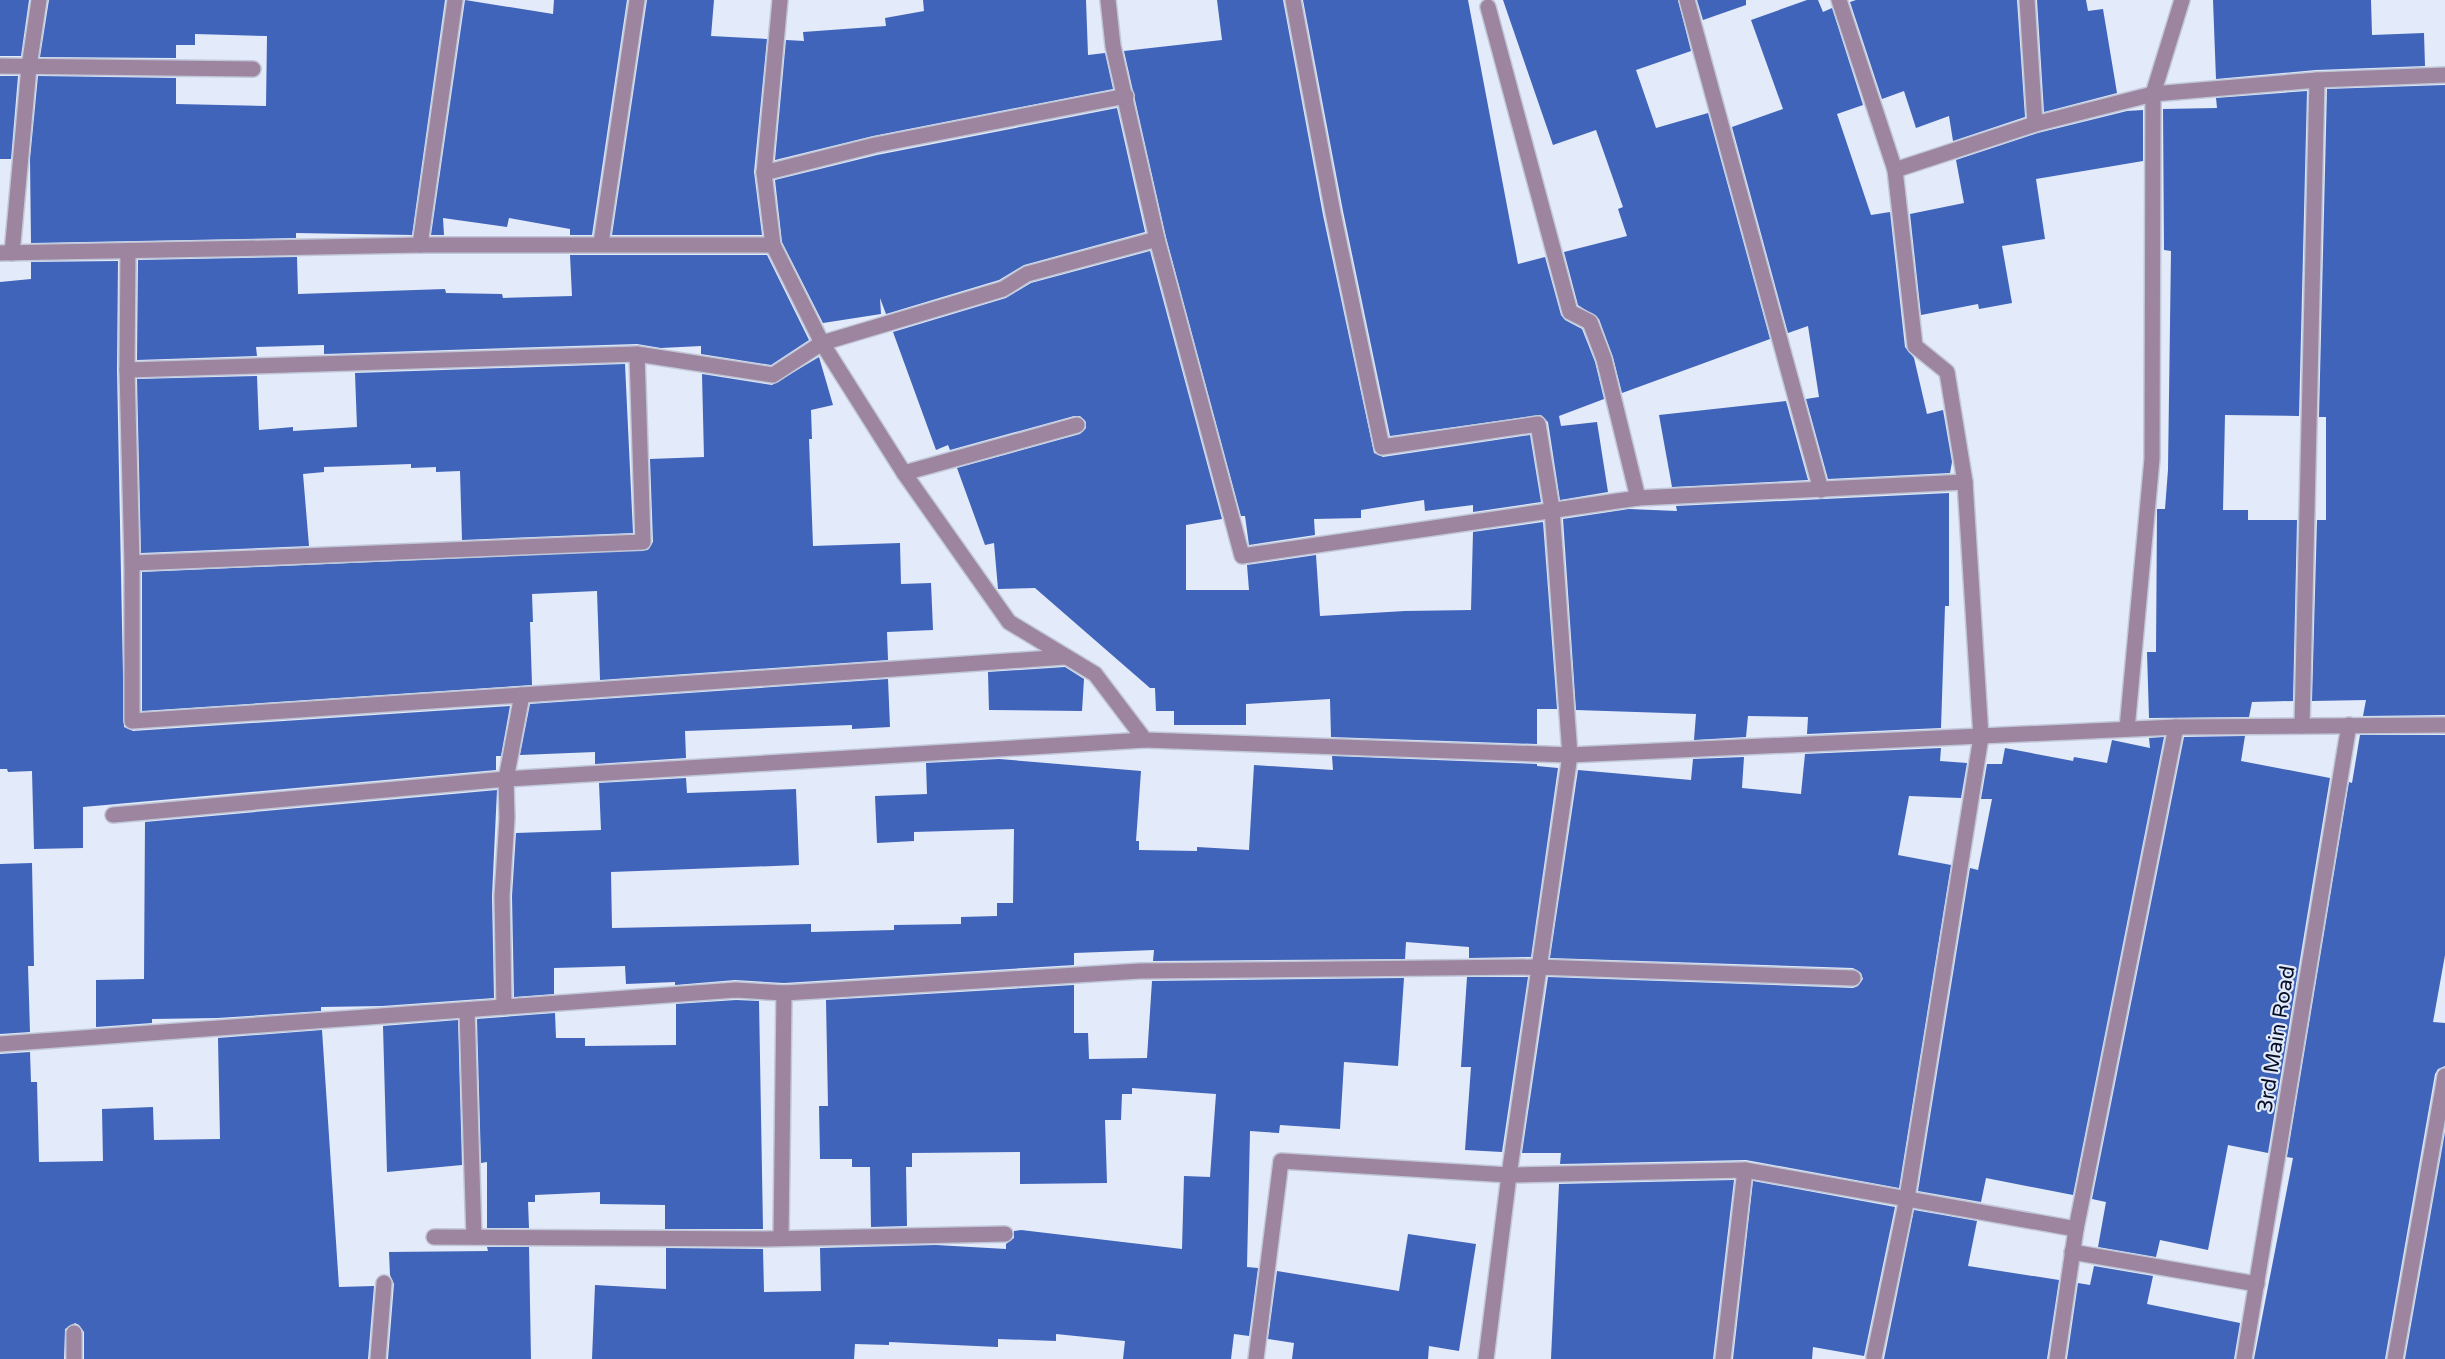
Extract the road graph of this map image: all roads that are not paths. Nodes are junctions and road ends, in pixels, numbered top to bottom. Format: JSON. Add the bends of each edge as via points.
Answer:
{"nodes":[{"id":1,"x":39,"y":0,"type":"edge"},
{"id":2,"x":455,"y":0,"type":"edge"},
{"id":3,"x":637,"y":0,"type":"edge"},
{"id":4,"x":780,"y":0,"type":"edge"},
{"id":5,"x":1108,"y":0,"type":"edge"},
{"id":6,"x":1293,"y":0,"type":"edge"},
{"id":7,"x":1687,"y":0,"type":"edge"},
{"id":8,"x":1839,"y":0,"type":"edge"},
{"id":9,"x":2027,"y":0,"type":"edge"},
{"id":10,"x":2182,"y":0,"type":"edge"},
{"id":11,"x":1488,"y":7,"type":"dead end"},
{"id":12,"x":0,"y":66,"type":"edge"},
{"id":13,"x":29,"y":66,"type":"junction"},
{"id":14,"x":253,"y":69,"type":"dead end"},
{"id":15,"x":2445,"y":75,"type":"edge"},
{"id":16,"x":2317,"y":80,"type":"junction"},
{"id":17,"x":2153,"y":94,"type":"junction"},
{"id":18,"x":1126,"y":96,"type":"junction"},
{"id":19,"x":2035,"y":124,"type":"junction"},
{"id":20,"x":1895,"y":170,"type":"junction"},
{"id":21,"x":764,"y":173,"type":"junction"},
{"id":22,"x":1157,"y":239,"type":"junction"},
{"id":23,"x":601,"y":243,"type":"junction"},
{"id":24,"x":773,"y":244,"type":"junction"},
{"id":25,"x":420,"y":245,"type":"junction"},
{"id":26,"x":128,"y":251,"type":"junction"},
{"id":27,"x":6,"y":253,"type":"edge"},
{"id":28,"x":822,"y":343,"type":"junction"},
{"id":29,"x":637,"y":354,"type":"junction"},
{"id":30,"x":127,"y":370,"type":"junction"},
{"id":31,"x":1077,"y":425,"type":"dead end"},
{"id":32,"x":904,"y":473,"type":"junction"},
{"id":33,"x":1965,"y":482,"type":"junction"},
{"id":34,"x":1821,"y":490,"type":"junction"},
{"id":35,"x":1638,"y":498,"type":"junction"},
{"id":36,"x":1552,"y":509,"type":"junction"},
{"id":37,"x":132,"y":563,"type":"junction"},
{"id":38,"x":1065,"y":657,"type":"junction"},
{"id":39,"x":522,"y":695,"type":"junction"},
{"id":40,"x":2349,"y":725,"type":"junction"},
{"id":41,"x":2445,"y":725,"type":"edge"},
{"id":42,"x":2302,"y":726,"type":"junction"},
{"id":43,"x":2176,"y":727,"type":"junction"},
{"id":44,"x":2127,"y":729,"type":"junction"},
{"id":45,"x":1981,"y":737,"type":"junction"},
{"id":46,"x":1145,"y":740,"type":"junction"},
{"id":47,"x":1570,"y":755,"type":"junction"},
{"id":48,"x":506,"y":779,"type":"junction"},
{"id":49,"x":113,"y":815,"type":"dead end"},
{"id":50,"x":1538,"y":967,"type":"junction"},
{"id":51,"x":1853,"y":978,"type":"dead end"},
{"id":52,"x":784,"y":993,"type":"junction"},
{"id":53,"x":504,"y":1007,"type":"junction"},
{"id":54,"x":467,"y":1010,"type":"junction"},
{"id":55,"x":0,"y":1044,"type":"edge"},
{"id":56,"x":2445,"y":1076,"type":"edge"},
{"id":57,"x":1745,"y":1170,"type":"junction"},
{"id":58,"x":1509,"y":1175,"type":"junction"},
{"id":59,"x":1907,"y":1198,"type":"junction"},
{"id":60,"x":2076,"y":1229,"type":"junction"},
{"id":61,"x":1005,"y":1234,"type":"dead end"},
{"id":62,"x":434,"y":1237,"type":"dead end"},
{"id":63,"x":474,"y":1237,"type":"junction"},
{"id":64,"x":781,"y":1237,"type":"junction"},
{"id":65,"x":2072,"y":1252,"type":"junction"},
{"id":66,"x":384,"y":1283,"type":"dead end"},
{"id":67,"x":2257,"y":1284,"type":"junction"},
{"id":68,"x":74,"y":1333,"type":"dead end"},
{"id":69,"x":1874,"y":1357,"type":"dead end"},
{"id":70,"x":74,"y":1359,"type":"edge"},
{"id":71,"x":378,"y":1359,"type":"edge"},
{"id":72,"x":1256,"y":1359,"type":"edge"},
{"id":73,"x":1486,"y":1359,"type":"edge"},
{"id":74,"x":1724,"y":1359,"type":"edge"},
{"id":75,"x":2057,"y":1359,"type":"edge"},
{"id":76,"x":2244,"y":1359,"type":"edge"},
{"id":77,"x":2396,"y":1359,"type":"edge"}],
"edges":[{"from":1,"to":13,"type":"street"},
{"from":2,"to":25,"type":"street"},
{"from":3,"to":23,"type":"street"},
{"from":4,"to":21,"type":"street"},
{"from":5,"to":18,"type":"street","via":[[1113,46]]},
{"from":6,"to":36,"type":"street","via":[[1382,447],[1538,424]]},
{"from":7,"to":34,"type":"street"},
{"from":8,"to":20,"type":"street"},
{"from":9,"to":19,"type":"street"},
{"from":10,"to":17,"type":"street"},
{"from":11,"to":35,"type":"street","via":[[1570,312],[1590,322],[1604,358]]},
{"from":12,"to":13,"type":"street"},
{"from":13,"to":14,"type":"street"},
{"from":13,"to":27,"type":"street"},
{"from":15,"to":16,"type":"street"},
{"from":16,"to":17,"type":"street"},
{"from":16,"to":42,"type":"street"},
{"from":17,"to":19,"type":"street"},
{"from":17,"to":44,"type":"street","via":[[2152,459]]},
{"from":18,"to":21,"type":"street","via":[[875,145]]},
{"from":18,"to":22,"type":"street"},
{"from":19,"to":20,"type":"street"},
{"from":20,"to":33,"type":"street","via":[[1915,346],[1947,372]]},
{"from":21,"to":24,"type":"street"},
{"from":22,"to":28,"type":"street","via":[[1026,274],[1003,289]]},
{"from":22,"to":36,"type":"street","via":[[1242,556]]},
{"from":23,"to":24,"type":"street"},
{"from":23,"to":25,"type":"street"},
{"from":24,"to":28,"type":"street"},
{"from":25,"to":26,"type":"street"},
{"from":26,"to":27,"type":"street"},
{"from":26,"to":30,"type":"street"},
{"from":28,"to":29,"type":"street","via":[[773,375]]},
{"from":28,"to":32,"type":"street"},
{"from":29,"to":30,"type":"street"},
{"from":29,"to":37,"type":"street","via":[[643,542]]},
{"from":30,"to":37,"type":"street"},
{"from":31,"to":32,"type":"street"},
{"from":32,"to":38,"type":"street","via":[[1009,622]]},
{"from":33,"to":34,"type":"street"},
{"from":33,"to":45,"type":"street"},
{"from":34,"to":35,"type":"street"},
{"from":35,"to":36,"type":"street"},
{"from":36,"to":47,"type":"street"},
{"from":37,"to":39,"type":"street","via":[[132,721]]},
{"from":38,"to":39,"type":"street"},
{"from":38,"to":46,"type":"street","via":[[1095,674]]},
{"from":39,"to":48,"type":"street"},
{"from":40,"to":41,"type":"street"},
{"from":40,"to":42,"type":"street"},
{"from":40,"to":67,"type":"street","name":"3rd Main Road"},
{"from":42,"to":43,"type":"street"},
{"from":43,"to":44,"type":"street"},
{"from":43,"to":60,"type":"street"},
{"from":44,"to":45,"type":"street"},
{"from":45,"to":47,"type":"street"},
{"from":45,"to":59,"type":"street"},
{"from":46,"to":47,"type":"street"},
{"from":46,"to":48,"type":"street"},
{"from":47,"to":50,"type":"street"},
{"from":48,"to":49,"type":"street"},
{"from":48,"to":53,"type":"street"},
{"from":50,"to":51,"type":"street"},
{"from":50,"to":52,"type":"street","via":[[1140,971]]},
{"from":50,"to":58,"type":"street"},
{"from":52,"to":53,"type":"street","via":[[736,990]]},
{"from":52,"to":64,"type":"street"},
{"from":53,"to":54,"type":"street"},
{"from":54,"to":55,"type":"street"},
{"from":54,"to":63,"type":"street"},
{"from":56,"to":77,"type":"street"},
{"from":57,"to":58,"type":"street"},
{"from":57,"to":59,"type":"street"},
{"from":57,"to":74,"type":"street"},
{"from":58,"to":72,"type":"street","via":[[1281,1161]]},
{"from":58,"to":73,"type":"street"},
{"from":59,"to":60,"type":"street"},
{"from":59,"to":69,"type":"street"},
{"from":60,"to":65,"type":"street"},
{"from":61,"to":64,"type":"street"},
{"from":62,"to":63,"type":"street"},
{"from":63,"to":64,"type":"street"},
{"from":65,"to":67,"type":"street"},
{"from":65,"to":75,"type":"street"},
{"from":66,"to":71,"type":"street"},
{"from":67,"to":76,"type":"street","name":"3rd Main Road"},
{"from":68,"to":70,"type":"street"}]}
